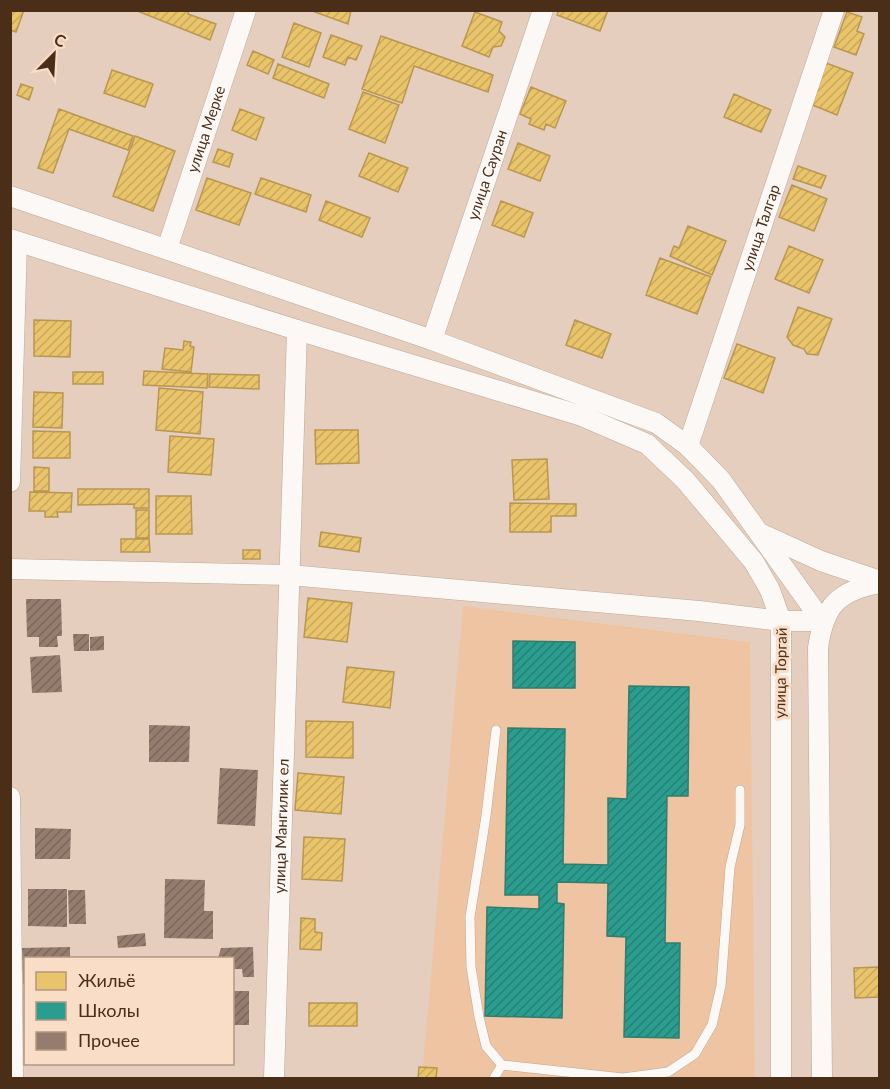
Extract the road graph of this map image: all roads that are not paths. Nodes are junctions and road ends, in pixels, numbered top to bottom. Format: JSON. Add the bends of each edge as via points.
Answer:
{"nodes":[{"id":1,"x":246,"y":10,"type":"edge"},
{"id":2,"x":543,"y":10,"type":"edge"},
{"id":3,"x":834,"y":10,"type":"edge"},
{"id":4,"x":10,"y":196,"type":"edge"},
{"id":5,"x":14,"y":241,"type":"edge"},
{"id":6,"x":167,"y":249,"type":"junction"},
{"id":7,"x":297,"y":330,"type":"junction"},
{"id":8,"x":432,"y":340,"type":"junction"},
{"id":9,"x":688,"y":446,"type":"junction"},
{"id":10,"x":10,"y":482,"type":"edge"},
{"id":11,"x":762,"y":534,"type":"junction"},
{"id":12,"x":10,"y":568,"type":"edge"},
{"id":13,"x":290,"y":575,"type":"junction"},
{"id":14,"x":879,"y":582,"type":"edge"},
{"id":15,"x":781,"y":621,"type":"junction"},
{"id":16,"x":822,"y":621,"type":"junction"},
{"id":17,"x":496,"y":730,"type":"dead end"},
{"id":18,"x":740,"y":790,"type":"dead end"},
{"id":19,"x":10,"y":797,"type":"edge"},
{"id":20,"x":502,"y":1065,"type":"junction"},
{"id":21,"x":13,"y":1078,"type":"edge"},
{"id":22,"x":274,"y":1078,"type":"edge"},
{"id":23,"x":494,"y":1078,"type":"edge"},
{"id":24,"x":781,"y":1078,"type":"edge"},
{"id":25,"x":822,"y":1078,"type":"edge"}],
"edges":[{"from":1,"to":6,"type":"street","name":"улица Мерке"},
{"from":2,"to":8,"type":"street","name":"улица Сауран"},
{"from":3,"to":9,"type":"street","name":"улица Талгар"},
{"from":4,"to":6,"type":"street"},
{"from":5,"to":7,"type":"street"},
{"from":5,"to":10,"type":"street"},
{"from":6,"to":8,"type":"street"},
{"from":7,"to":13,"type":"street"},
{"from":7,"to":15,"type":"street","via":[[582,416],[647,444],[685,480],[754,562]]},
{"from":8,"to":9,"type":"street","via":[[632,412],[656,423]]},
{"from":9,"to":11,"type":"street","via":[[721,480]]},
{"from":11,"to":14,"type":"street"},
{"from":11,"to":16,"type":"street"},
{"from":12,"to":13,"type":"street"},
{"from":13,"to":15,"type":"street"},
{"from":13,"to":22,"type":"street","name":"улица Мангилик ел"},
{"from":14,"to":16,"type":"street","via":[[847,594]]},
{"from":15,"to":16,"type":"street","name":"улица Торгай"},
{"from":15,"to":24,"type":"street","name":"улица Торгай"},
{"from":16,"to":25,"type":"street","via":[[818,660]]},
{"from":17,"to":20,"type":"lane","via":[[470,917],[471,967],[479,1017],[486,1046]]},
{"from":18,"to":20,"type":"lane","via":[[740,825],[729,867],[721,986],[712,1025],[695,1054],[668,1072],[623,1078]]},
{"from":19,"to":21,"type":"street"},
{"from":20,"to":23,"type":"lane"}]}
